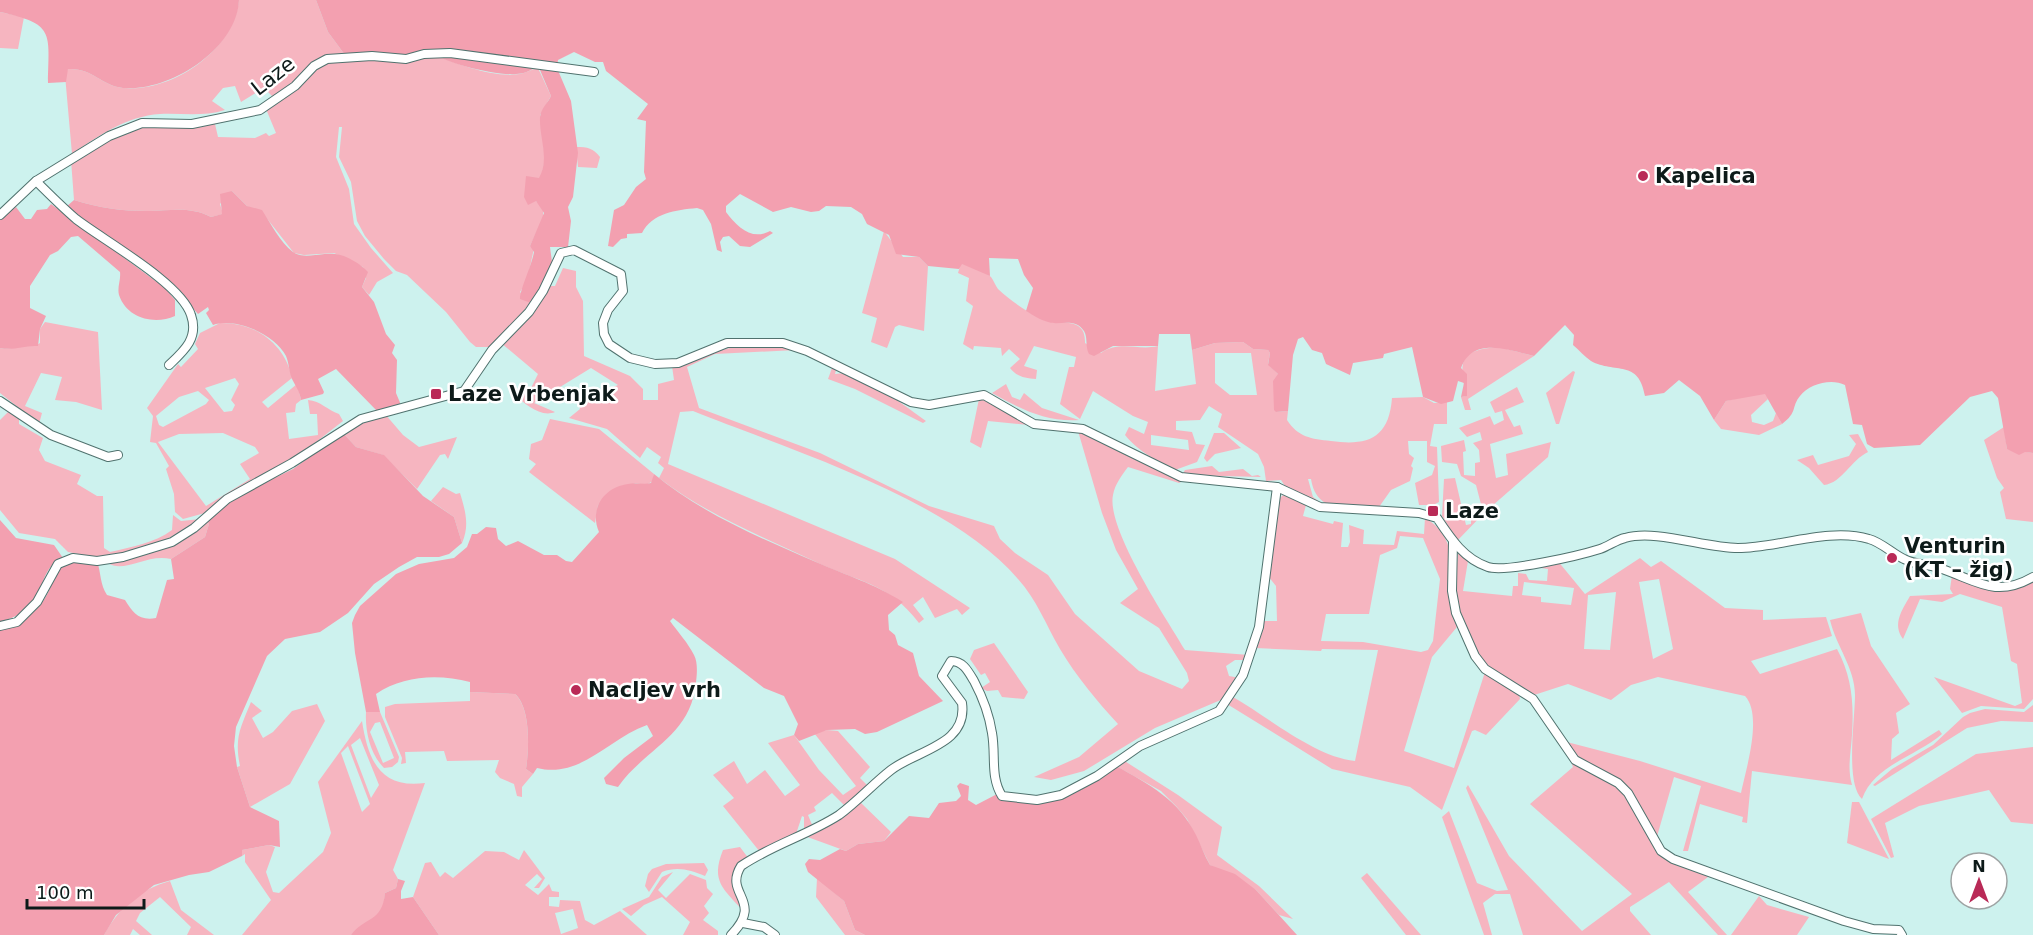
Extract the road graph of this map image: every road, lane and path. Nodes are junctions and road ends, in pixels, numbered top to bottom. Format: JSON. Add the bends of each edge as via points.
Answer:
{"nodes":[{"id":1,"x":594,"y":72,"type":"dead end"},
{"id":2,"x":36,"y":181,"type":"junction"},
{"id":3,"x":0,"y":215,"type":"edge"},
{"id":4,"x":169,"y":365,"type":"dead end"},
{"id":5,"x":0,"y":401,"type":"edge"},
{"id":6,"x":118,"y":455,"type":"dead end"},
{"id":7,"x":1277,"y":487,"type":"junction"},
{"id":8,"x":1453,"y":542,"type":"junction"},
{"id":9,"x":2033,"y":577,"type":"edge"},
{"id":10,"x":0,"y":626,"type":"edge"},
{"id":11,"x":743,"y":923,"type":"junction"},
{"id":12,"x":731,"y":935,"type":"edge"},
{"id":13,"x":775,"y":935,"type":"edge"},
{"id":14,"x":1902,"y":935,"type":"edge"}],
"edges":[{"from":1,"to":2,"type":"street","name":"Laze","via":[[450,53],[406,59],[327,59],[260,110],[192,124],[142,123],[109,136]]},
{"from":2,"to":3,"type":"street","name":"Laze"},
{"from":2,"to":4,"type":"street","via":[[69,213],[158,277],[184,303],[192,315],[191,339],[189,347]]},
{"from":5,"to":6,"type":"street","via":[[51,435],[108,458]]},
{"from":7,"to":8,"type":"street","via":[[1320,507],[1419,513],[1437,518]]},
{"from":7,"to":10,"type":"street","via":[[1181,477],[1083,429],[1034,424],[984,394],[929,405],[911,402],[783,343],[727,344],[678,363],[655,364],[630,358],[609,344],[604,334],[608,310],[623,291],[621,274],[574,250],[561,253],[529,312],[492,350],[464,391],[361,419],[227,499],[171,542],[123,558],[73,558],[58,564],[37,602],[17,622]]},
{"from":7,"to":11,"type":"street","via":[[1259,627],[1243,675],[1219,711],[1140,746],[1061,795],[1036,800],[1002,796],[996,786],[993,735],[985,701],[967,668],[951,661],[942,676],[962,703],[959,727],[941,744],[891,770],[838,815],[741,866],[736,883],[746,906]]},
{"from":8,"to":9,"type":"street","via":[[1474,561],[1491,568],[1585,554],[1641,536],[1738,548],[1851,537],[1870,539],[1910,562],[1936,567],[1990,588],[2003,589]]},
{"from":8,"to":14,"type":"street","via":[[1452,591],[1456,613],[1475,656],[1485,669],[1533,699],[1575,760],[1618,783],[1628,793],[1661,851],[1673,859],[1792,903],[1873,929],[1899,930]]},
{"from":11,"to":12,"type":"street"},
{"from":11,"to":13,"type":"street","via":[[764,927]]}]}
